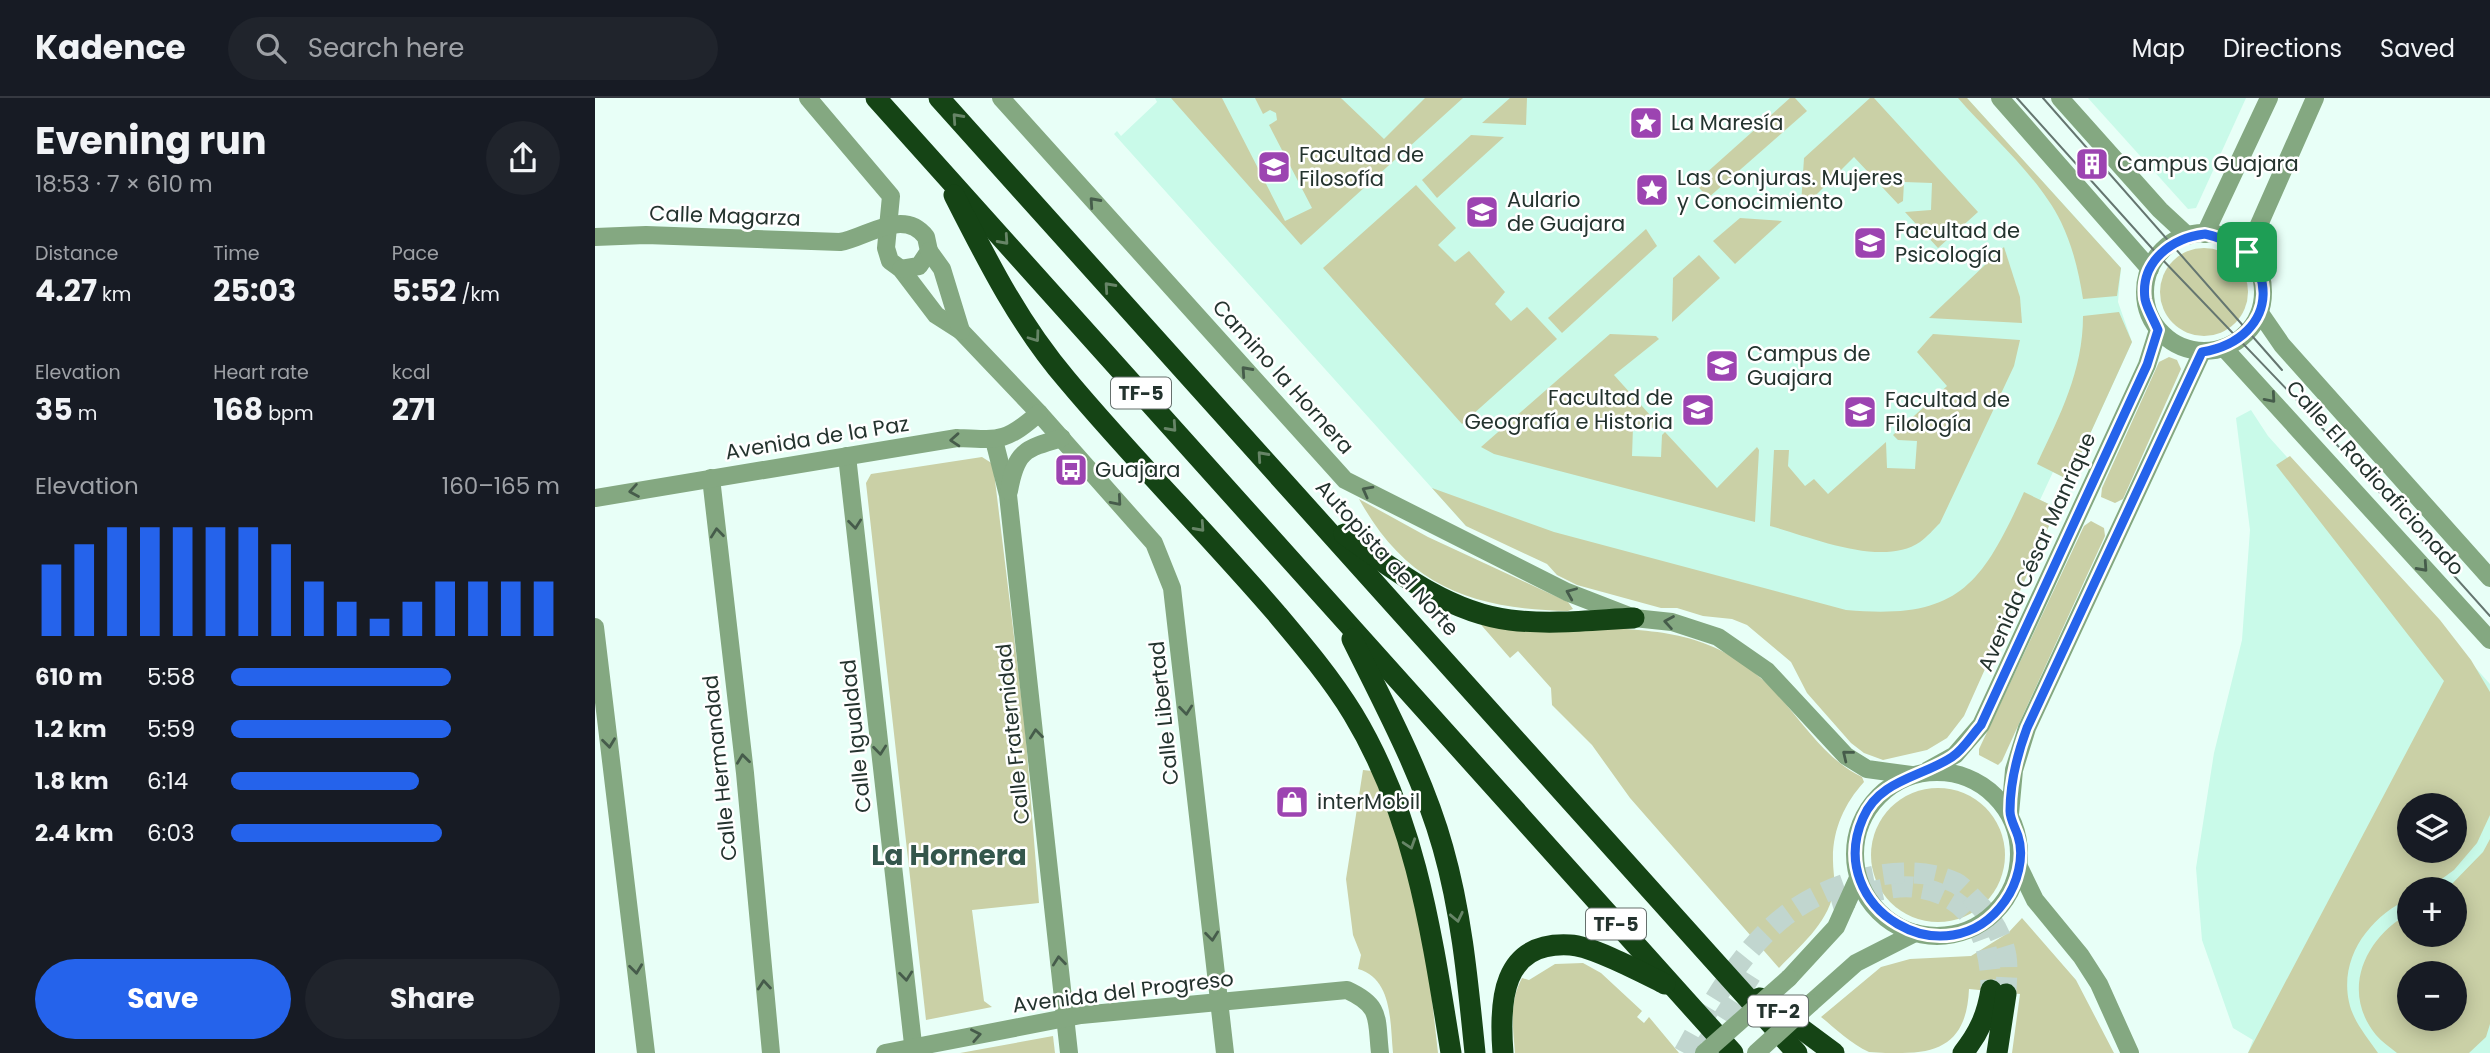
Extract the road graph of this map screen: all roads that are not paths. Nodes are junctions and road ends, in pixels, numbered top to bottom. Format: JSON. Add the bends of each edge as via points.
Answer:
{"nodes":[{"id":1,"x":808,"y":98,"type":"edge"},
{"id":2,"x":876,"y":98,"type":"edge"},
{"id":3,"x":939,"y":98,"type":"edge"},
{"id":4,"x":1000,"y":98,"type":"edge"},
{"id":5,"x":2000,"y":98,"type":"edge"},
{"id":6,"x":2060,"y":98,"type":"edge"},
{"id":7,"x":2269,"y":98,"type":"edge"},
{"id":8,"x":2315,"y":98,"type":"edge"},
{"id":9,"x":942,"y":171,"type":"junction"},
{"id":10,"x":890,"y":226,"type":"junction"},
{"id":11,"x":2197,"y":235,"type":"junction"},
{"id":12,"x":595,"y":237,"type":"edge"},
{"id":13,"x":853,"y":240,"type":"junction"},
{"id":14,"x":929,"y":251,"type":"junction"},
{"id":15,"x":2247,"y":252,"type":"junction"},
{"id":16,"x":887,"y":255,"type":"junction"},
{"id":17,"x":901,"y":269,"type":"junction"},
{"id":18,"x":2150,"y":269,"type":"junction"},
{"id":19,"x":2260,"y":313,"type":"junction"},
{"id":20,"x":2158,"y":330,"type":"junction"},
{"id":21,"x":961,"y":331,"type":"junction"},
{"id":22,"x":2224,"y":348,"type":"junction"},
{"id":23,"x":2202,"y":352,"type":"junction"},
{"id":24,"x":1039,"y":413,"type":"junction"},
{"id":25,"x":1062,"y":438,"type":"junction"},
{"id":26,"x":994,"y":440,"type":"junction"},
{"id":27,"x":847,"y":456,"type":"junction"},
{"id":28,"x":711,"y":478,"type":"junction"},
{"id":29,"x":1008,"y":495,"type":"junction"},
{"id":30,"x":595,"y":498,"type":"edge"},
{"id":31,"x":1308,"y":507,"type":"junction"},
{"id":32,"x":2490,"y":578,"type":"edge"},
{"id":33,"x":1340,"y":615,"type":"junction"},
{"id":34,"x":1634,"y":618,"type":"junction"},
{"id":35,"x":595,"y":627,"type":"edge"},
{"id":36,"x":2490,"y":640,"type":"edge"},
{"id":37,"x":1919,"y":773,"type":"junction"},
{"id":38,"x":2010,"y":814,"type":"junction"},
{"id":39,"x":2019,"y":867,"type":"junction"},
{"id":40,"x":1858,"y":878,"type":"junction"},
{"id":41,"x":1915,"y":933,"type":"junction"},
{"id":42,"x":1721,"y":970,"type":"junction"},
{"id":43,"x":1674,"y":989,"type":"junction"},
{"id":44,"x":1219,"y":1001,"type":"junction"},
{"id":45,"x":1066,"y":1018,"type":"junction"},
{"id":46,"x":914,"y":1050,"type":"edge"},
{"id":47,"x":646,"y":1053,"type":"edge"},
{"id":48,"x":771,"y":1053,"type":"edge"},
{"id":49,"x":885,"y":1053,"type":"edge"},
{"id":50,"x":1069,"y":1053,"type":"edge"},
{"id":51,"x":1224,"y":1053,"type":"edge"},
{"id":52,"x":1380,"y":1053,"type":"edge"},
{"id":53,"x":1451,"y":1053,"type":"edge"},
{"id":54,"x":1475,"y":1053,"type":"edge"},
{"id":55,"x":1503,"y":1053,"type":"edge"},
{"id":56,"x":1704,"y":1053,"type":"edge"},
{"id":57,"x":1733,"y":1053,"type":"edge"},
{"id":58,"x":1756,"y":1053,"type":"edge"},
{"id":59,"x":1797,"y":1053,"type":"edge"},
{"id":60,"x":1834,"y":1053,"type":"edge"},
{"id":61,"x":1963,"y":1053,"type":"edge"},
{"id":62,"x":1997,"y":1053,"type":"edge"},
{"id":63,"x":2130,"y":1053,"type":"edge"}],
"edges":[{"from":1,"to":10,"type":"street","via":[[891,196]]},
{"from":2,"to":9,"type":"highway","number":"TF-5"},
{"from":31,"to":3,"type":"highway","name":"Autopista del Norte","number":"TF-5","one_way":true},
{"from":34,"to":4,"type":"street","name":"Camino la Hornera","one_way":true,"via":[[1512,566],[1345,480]]},
{"from":5,"to":18,"type":"street"},
{"from":6,"to":11,"type":"street","via":[[2160,210]]},
{"from":7,"to":11,"type":"street"},
{"from":8,"to":15,"type":"street"},
{"from":9,"to":33,"type":"highway","number":"TF-5","one_way":true},
{"from":9,"to":53,"type":"highway","one_way":true,"via":[[1000,287],[1066,379],[1251,584],[1353,715],[1397,803],[1420,875]]},
{"from":10,"to":13,"type":"street","name":"Calle Magarza"},
{"from":10,"to":14,"type":"street","via":[[922,231]]},
{"from":10,"to":16,"type":"street"},
{"from":11,"to":15,"type":"street","via":[[2228,239]]},
{"from":11,"to":18,"type":"street","via":[[2172,243]]},
{"from":12,"to":13,"type":"street","name":"Calle Magarza"},
{"from":13,"to":16,"type":"street","name":"Calle Magarza"},
{"from":14,"to":17,"type":"street","via":[[919,267]]},
{"from":14,"to":21,"type":"street","via":[[942,269]]},
{"from":15,"to":19,"type":"street","via":[[2262,281]]},
{"from":16,"to":17,"type":"street"},
{"from":17,"to":21,"type":"street","name":"Calle Libertad","via":[[936,315]]},
{"from":18,"to":20,"type":"street","via":[[2145,301]]},
{"from":19,"to":22,"type":"street","via":[[2249,332]]},
{"from":19,"to":32,"type":"street","name":"Calle El Radioaficionado","via":[[2282,345]]},
{"from":20,"to":23,"type":"street","via":[[2178,345]]},
{"from":20,"to":37,"type":"street","name":"Avenida César Manrique","via":[[2147,365],[1986,715],[1955,755]]},
{"from":21,"to":24,"type":"street","name":"Calle Libertad"},
{"from":22,"to":23,"type":"street"},
{"from":22,"to":36,"type":"street","name":"Calle El Radioaficionado","one_way":true},
{"from":23,"to":38,"type":"street","via":[[2027,728],[2014,770]]},
{"from":24,"to":25,"type":"street","name":"Calle Libertad"},
{"from":24,"to":26,"type":"street","name":"Avenida de la Paz","via":[[1015,435]]},
{"from":25,"to":29,"type":"street","name":"Calle Fraternidad","via":[[1021,453],[1013,466]]},
{"from":25,"to":44,"type":"street","name":"Calle Libertad","one_way":true,"via":[[1153,543],[1173,588]]},
{"from":26,"to":27,"type":"street","name":"Avenida de la Paz","one_way":true,"via":[[957,438]]},
{"from":26,"to":29,"type":"street","name":"Calle Fraternidad"},
{"from":27,"to":28,"type":"street","name":"Avenida de la Paz"},
{"from":27,"to":46,"type":"street","name":"Calle Igualdad","one_way":true},
{"from":28,"to":30,"type":"street","name":"Avenida de la Paz","one_way":true},
{"from":48,"to":28,"type":"street","name":"Calle Hermandad","one_way":true},
{"from":45,"to":29,"type":"street","name":"Calle Fraternidad","one_way":true},
{"from":31,"to":34,"type":"highway","via":[[1408,581],[1475,610],[1509,620]]},
{"from":31,"to":42,"type":"highway","name":"Autopista del Norte","number":"TF-5"},
{"from":33,"to":43,"type":"highway","number":"TF-5"},
{"from":33,"to":54,"type":"highway","one_way":true,"via":[[1388,713],[1443,848],[1465,954]]},
{"from":37,"to":34,"type":"street","name":"Camino la Hornera","one_way":true,"via":[[1867,769],[1846,756],[1767,671],[1735,646],[1701,630]]},
{"from":35,"to":47,"type":"street","one_way":true},
{"from":37,"to":38,"type":"street","via":[[1951,772],[1975,780],[1995,794]]},
{"from":37,"to":40,"type":"street","via":[[1883,791],[1863,816],[1854,847]]},
{"from":38,"to":39,"type":"street","via":[[2019,839]]},
{"from":39,"to":41,"type":"street","via":[[2004,903],[1973,928],[1945,935]]},
{"from":39,"to":63,"type":"street","via":[[2035,901],[2099,984]]},
{"from":40,"to":41,"type":"street","via":[[1871,903],[1891,922]]},
{"from":40,"to":56,"type":"street","bridge":true,"via":[[1836,927],[1789,978]]},
{"from":41,"to":58,"type":"street","bridge":true,"via":[[1856,963]]},
{"from":42,"to":59,"type":"highway","name":"Autopista del Norte","number":"TF-5"},
{"from":42,"to":60,"type":"highway","number":"TF-2"},
{"from":43,"to":55,"type":"highway","via":[[1573,944],[1532,953],[1507,979],[1502,995]]},
{"from":43,"to":57,"type":"highway","number":"TF-5"},
{"from":44,"to":45,"type":"street","name":"Avenida del Progreso"},
{"from":44,"to":51,"type":"street","name":"Calle Libertad"},
{"from":44,"to":52,"type":"street","name":"Avenida del Progreso","via":[[1347,990],[1368,1000],[1375,1014]]},
{"from":46,"to":45,"type":"street","name":"Avenida del Progreso","one_way":true},
{"from":45,"to":50,"type":"street","name":"Calle Fraternidad"},
{"from":46,"to":49,"type":"street","name":"Avenida del Progreso"},
{"from":61,"to":62,"type":"highway","via":[[1999,992]]}]}
